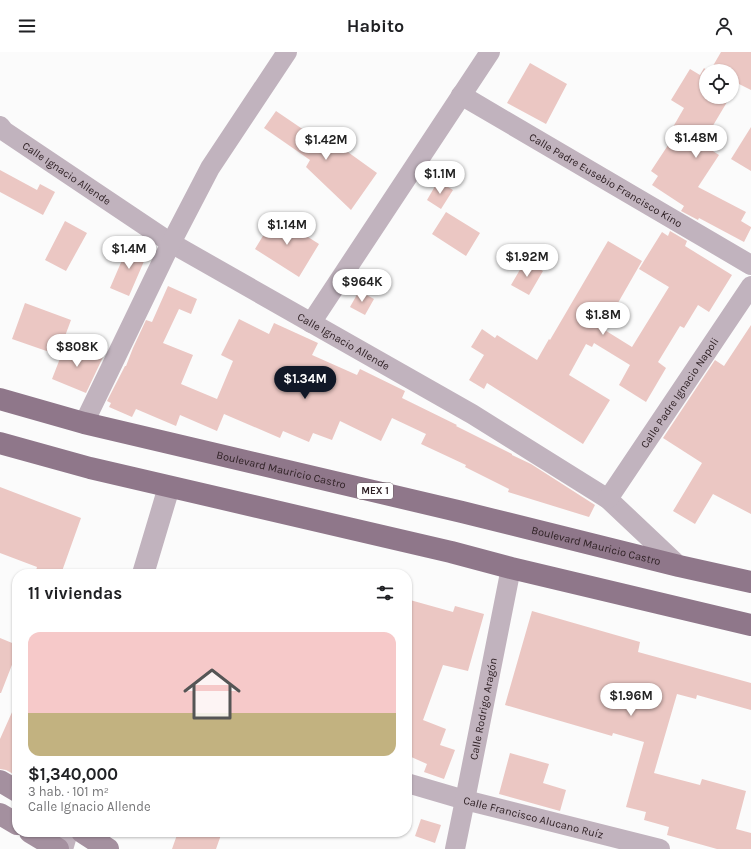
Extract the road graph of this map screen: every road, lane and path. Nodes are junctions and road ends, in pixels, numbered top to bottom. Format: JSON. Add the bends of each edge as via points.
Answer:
{"nodes":[{"id":1,"x":287,"y":52,"type":"edge"},
{"id":2,"x":490,"y":52,"type":"edge"},
{"id":3,"x":461,"y":95,"type":"junction"},
{"id":4,"x":0,"y":126,"type":"edge"},
{"id":5,"x":171,"y":243,"type":"junction"},
{"id":6,"x":751,"y":264,"type":"edge"},
{"id":7,"x":751,"y":286,"type":"edge"},
{"id":8,"x":311,"y":323,"type":"junction"},
{"id":9,"x":0,"y":399,"type":"edge"},
{"id":10,"x":84,"y":423,"type":"junction"},
{"id":11,"x":0,"y":443,"type":"edge"},
{"id":12,"x":169,"y":487,"type":"junction"},
{"id":13,"x":608,"y":499,"type":"junction"},
{"id":14,"x":679,"y":566,"type":"junction"},
{"id":15,"x":511,"y":568,"type":"junction"},
{"id":16,"x":145,"y":569,"type":"edge"},
{"id":17,"x":751,"y":582,"type":"edge"},
{"id":18,"x":751,"y":625,"type":"edge"},
{"id":19,"x":0,"y":781,"type":"edge"},
{"id":20,"x":412,"y":784,"type":"edge"},
{"id":21,"x":12,"y":788,"type":"edge"},
{"id":22,"x":465,"y":800,"type":"junction"},
{"id":23,"x":0,"y":814,"type":"edge"},
{"id":24,"x":12,"y":821,"type":"edge"},
{"id":25,"x":38,"y":837,"type":"edge"},
{"id":26,"x":66,"y":837,"type":"edge"},
{"id":27,"x":90,"y":837,"type":"edge"},
{"id":28,"x":58,"y":849,"type":"edge"},
{"id":29,"x":62,"y":849,"type":"edge"},
{"id":30,"x":108,"y":849,"type":"edge"},
{"id":31,"x":455,"y":849,"type":"edge"},
{"id":32,"x":660,"y":849,"type":"edge"}],
"edges":[{"from":1,"to":5,"type":"street","via":[[210,168]]},
{"from":2,"to":3,"type":"street"},
{"from":3,"to":6,"type":"street","name":"Calle Padre Eusebio Francisco Kino"},
{"from":3,"to":8,"type":"street"},
{"from":4,"to":5,"type":"street","name":"Calle Ignacio Allende"},
{"from":5,"to":8,"type":"street","name":"Calle Ignacio Allende"},
{"from":5,"to":10,"type":"street"},
{"from":7,"to":13,"type":"street","name":"Calle Padre Ignacio Napoli"},
{"from":8,"to":13,"type":"street","name":"Calle Ignacio Allende","via":[[472,414]]},
{"from":9,"to":10,"type":"main road","name":"Boulevard Mauricio Castro","number":"MEX 1"},
{"from":10,"to":14,"type":"main road","name":"Boulevard Mauricio Castro","number":"MEX 1"},
{"from":11,"to":12,"type":"main road"},
{"from":12,"to":15,"type":"main road"},
{"from":12,"to":16,"type":"street"},
{"from":13,"to":14,"type":"street","name":"Calle Ignacio Allende"},
{"from":14,"to":17,"type":"main road","name":"Boulevard Mauricio Castro","number":"MEX 1"},
{"from":15,"to":18,"type":"main road"},
{"from":15,"to":22,"type":"street","name":"Calle Rodrigo Aragón"},
{"from":19,"to":21,"type":"main road"},
{"from":20,"to":22,"type":"street","name":"Calle Francisco Alucano Ruíz"},
{"from":22,"to":31,"type":"street","name":"Calle Rodrigo Aragón"},
{"from":22,"to":32,"type":"street","name":"Calle Francisco Alucano Ruíz"},
{"from":23,"to":24,"type":"main road"},
{"from":25,"to":28,"type":"main road"},
{"from":26,"to":29,"type":"street"},
{"from":27,"to":30,"type":"main road"}]}
